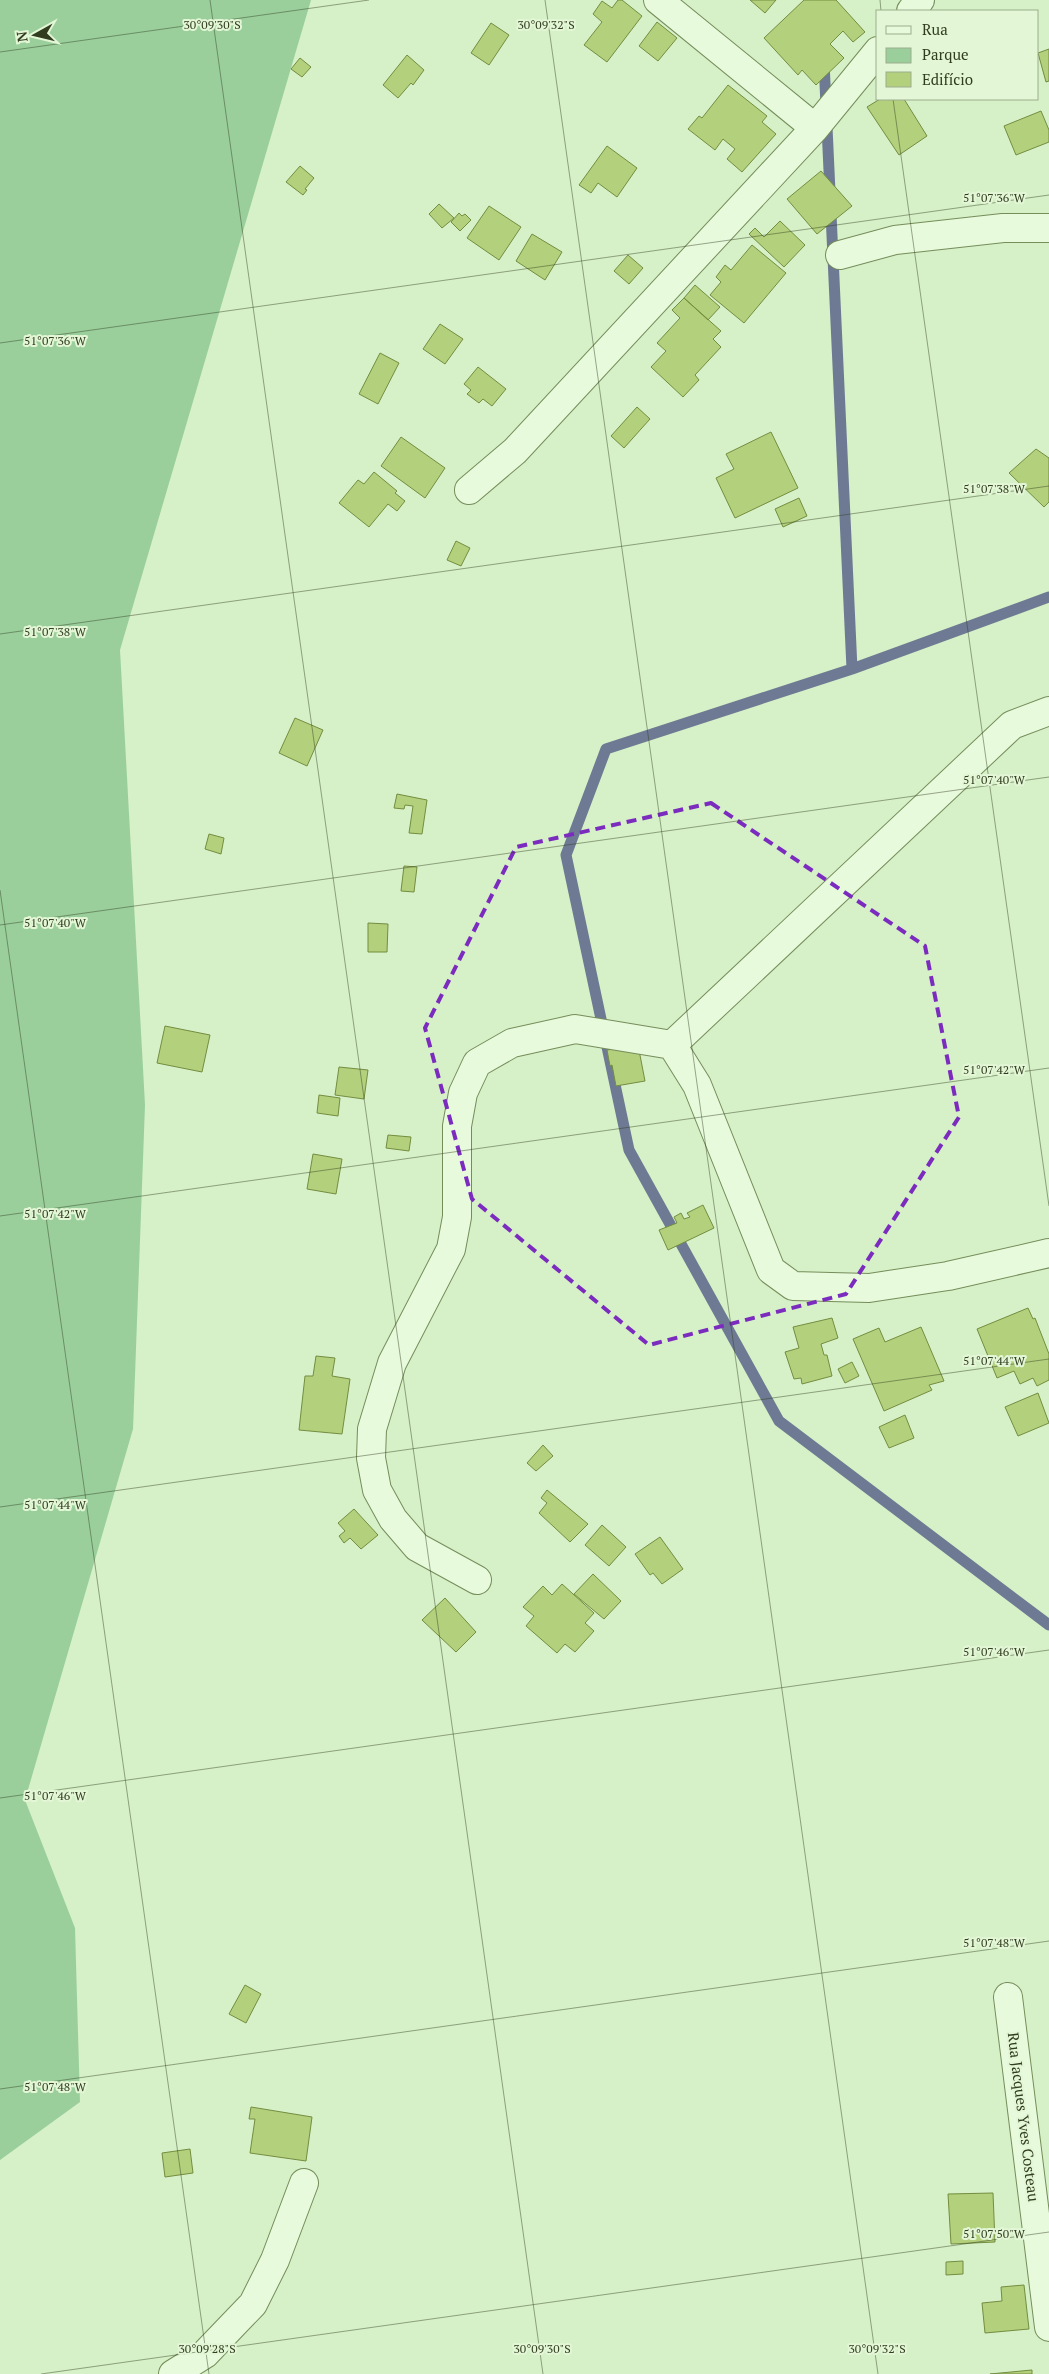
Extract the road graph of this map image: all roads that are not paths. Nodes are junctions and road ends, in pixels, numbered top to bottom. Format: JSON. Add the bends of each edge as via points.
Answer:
{"nodes":[{"id":1,"x":658,"y":0,"type":"edge"},
{"id":2,"x":920,"y":0,"type":"edge"},
{"id":3,"x":912,"y":10,"type":"edge"},
{"id":4,"x":876,"y":53,"type":"edge"},
{"id":5,"x":815,"y":128,"type":"junction"},
{"id":6,"x":1049,"y":228,"type":"edge"},
{"id":7,"x":840,"y":255,"type":"dead end"},
{"id":8,"x":469,"y":490,"type":"dead end"},
{"id":9,"x":1049,"y":711,"type":"edge"},
{"id":10,"x":672,"y":1045,"type":"junction"},
{"id":11,"x":1049,"y":1253,"type":"edge"},
{"id":12,"x":477,"y":1580,"type":"dead end"},
{"id":13,"x":1008,"y":1997,"type":"dead end"},
{"id":14,"x":304,"y":2183,"type":"dead end"},
{"id":15,"x":1049,"y":2327,"type":"edge"},
{"id":16,"x":173,"y":2374,"type":"edge"}],
"edges":[{"from":1,"to":5,"type":"street"},
{"from":2,"to":3,"type":"street"},
{"from":4,"to":5,"type":"street"},
{"from":5,"to":8,"type":"street","via":[[515,451]]},
{"from":6,"to":7,"type":"street","via":[[1003,228],[896,240]]},
{"from":9,"to":10,"type":"street","via":[[1012,725]]},
{"from":10,"to":11,"type":"street","via":[[697,1085],[771,1270],[793,1286],[869,1288],[948,1276]]},
{"from":10,"to":12,"type":"street","via":[[575,1028],[512,1042],[477,1063],[463,1093],[457,1126],[457,1217],[451,1249],[392,1363],[372,1429],[371,1458],[378,1490],[393,1519],[417,1547]]},
{"from":13,"to":15,"type":"street","name":"Rua Jacques Yves Costeau"},
{"from":14,"to":16,"type":"street","via":[[275,2260],[253,2304],[205,2354]]}]}
